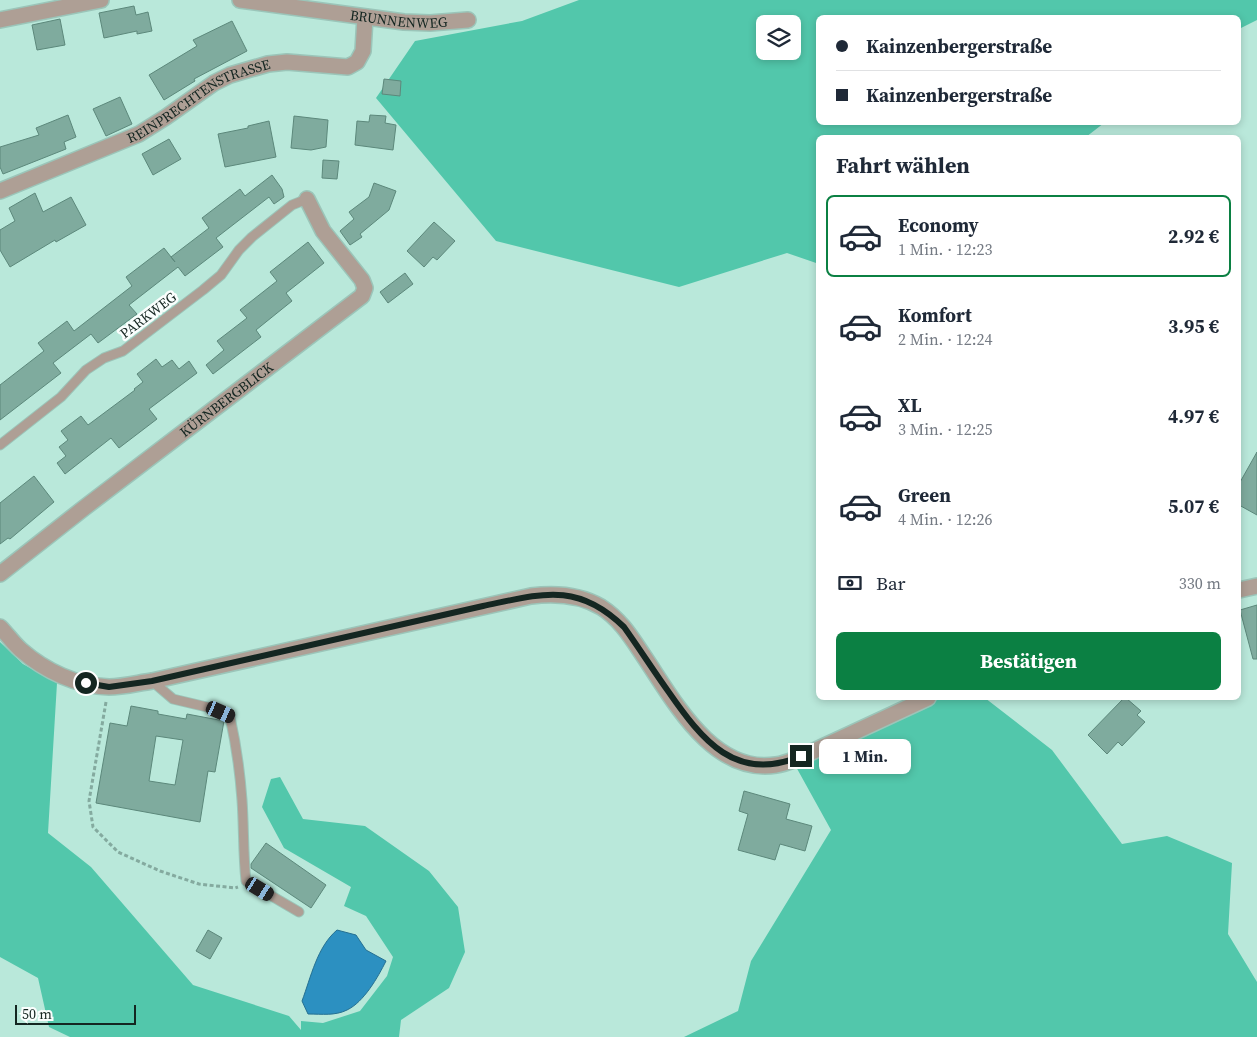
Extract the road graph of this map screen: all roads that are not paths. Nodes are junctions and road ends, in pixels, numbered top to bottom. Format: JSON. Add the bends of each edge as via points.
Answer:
{"nodes":[{"id":1,"x":101,"y":0,"type":"edge"},
{"id":2,"x":240,"y":0,"type":"edge"},
{"id":3,"x":365,"y":17,"type":"junction"},
{"id":4,"x":0,"y":20,"type":"edge"},
{"id":5,"x":468,"y":20,"type":"dead end"},
{"id":6,"x":0,"y":191,"type":"edge"},
{"id":7,"x":307,"y":199,"type":"joint"},
{"id":8,"x":0,"y":445,"type":"edge"},
{"id":9,"x":0,"y":574,"type":"edge"},
{"id":10,"x":1257,"y":586,"type":"edge"},
{"id":11,"x":1241,"y":590,"type":"edge"},
{"id":12,"x":0,"y":627,"type":"edge"},
{"id":13,"x":152,"y":681,"type":"junction"},
{"id":14,"x":924,"y":700,"type":"edge"},
{"id":15,"x":299,"y":912,"type":"dead end"}],
"edges":[{"from":1,"to":4,"type":"street"},
{"from":2,"to":3,"type":"street","name":"BRUNNENWEG"},
{"from":3,"to":5,"type":"street","name":"BRUNNENWEG","via":[[422,22]]},
{"from":3,"to":6,"type":"street","name":"REINPRECHTENSTRASSE","via":[[363,52],[357,62],[348,67],[287,62],[230,75],[139,134]]},
{"from":7,"to":8,"type":"lane","name":"PARKWEG","via":[[292,205],[252,237],[221,275],[203,290],[123,351],[86,370],[61,397]]},
{"from":7,"to":9,"type":"street","name":"KÜRNBERGBLICK","via":[[323,231],[362,280],[365,288],[362,296]]},
{"from":10,"to":11,"type":"street"},
{"from":12,"to":13,"type":"street","via":[[20,649],[63,677],[109,687]]},
{"from":13,"to":14,"type":"street","via":[[483,606],[551,594],[586,600],[612,616],[624,627],[700,734],[723,753],[747,763],[763,766],[785,763]]},
{"from":13,"to":15,"type":"lane","via":[[172,699],[211,708],[230,717],[240,774],[246,881]]}]}
